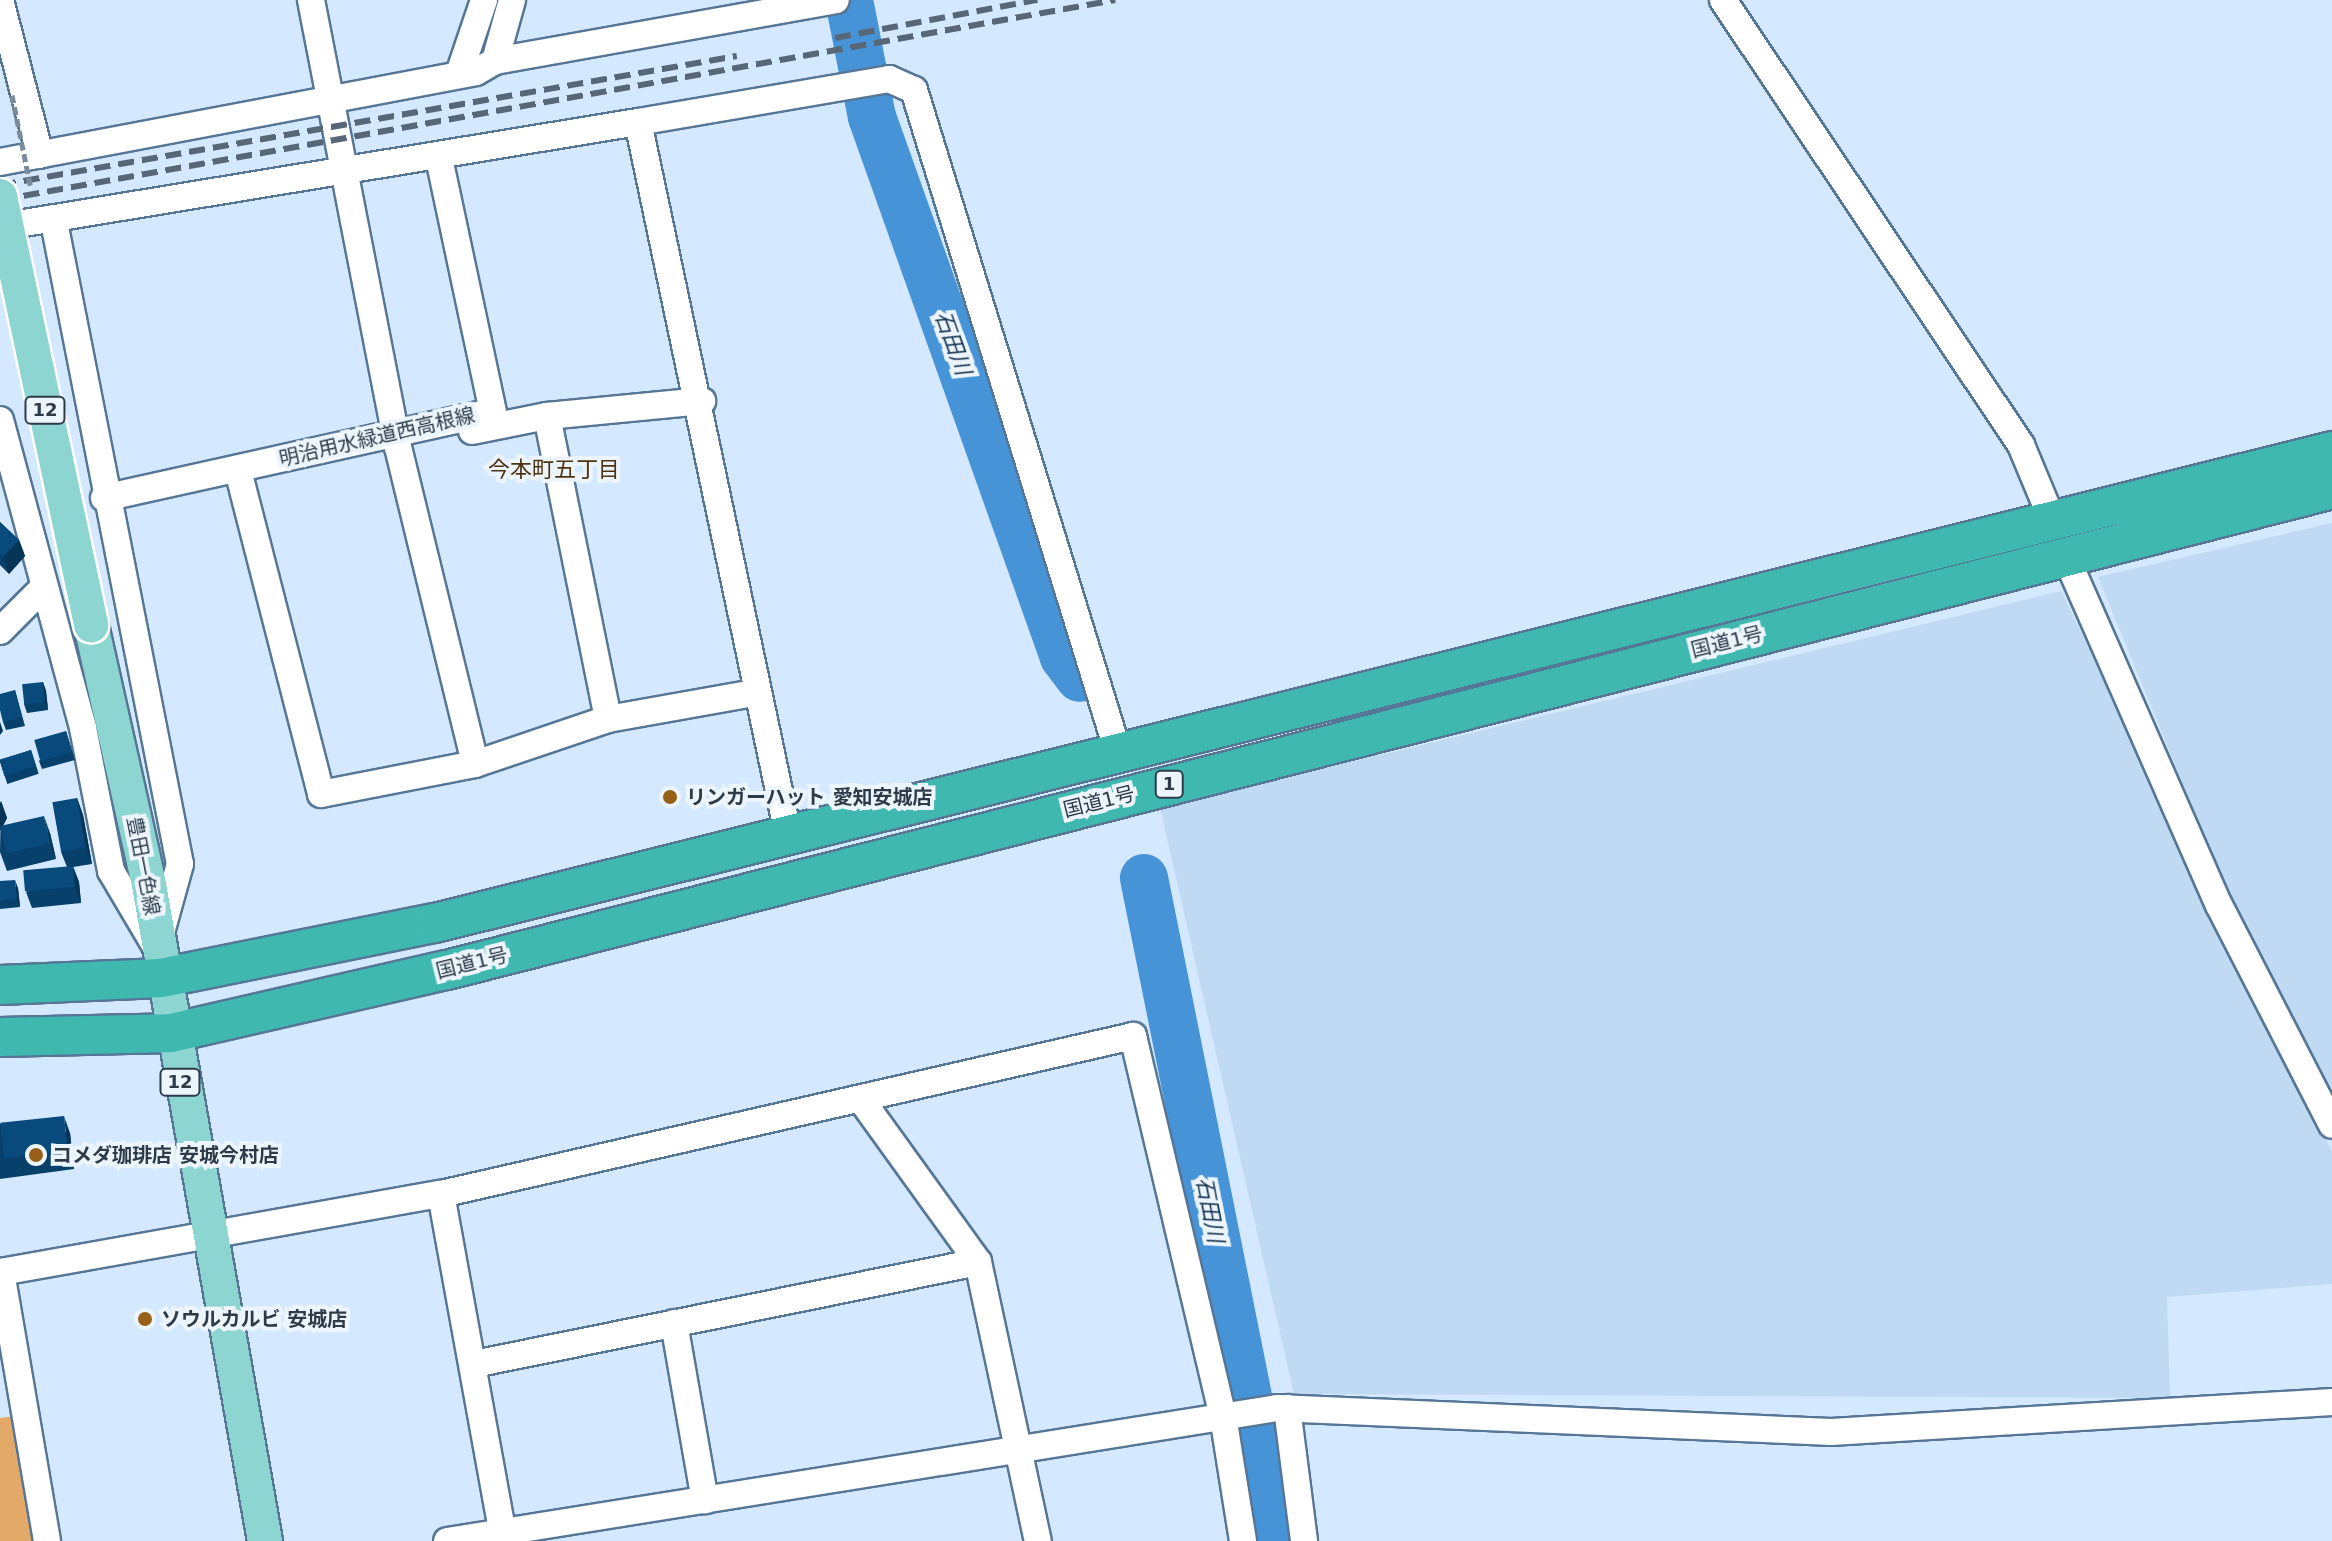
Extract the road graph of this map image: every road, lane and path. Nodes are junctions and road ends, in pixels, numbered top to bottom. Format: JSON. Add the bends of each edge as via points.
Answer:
{"nodes":[{"id":1,"x":0,"y":0,"type":"edge"},
{"id":2,"x":311,"y":0,"type":"edge"},
{"id":3,"x":484,"y":0,"type":"edge"},
{"id":4,"x":512,"y":0,"type":"edge"},
{"id":5,"x":1723,"y":0,"type":"edge"},
{"id":6,"x":827,"y":1,"type":"edge"},
{"id":7,"x":495,"y":61,"type":"junction"},
{"id":8,"x":459,"y":74,"type":"junction"},
{"id":9,"x":12,"y":95,"type":"dead end"},
{"id":10,"x":328,"y":97,"type":"junction"},
{"id":11,"x":638,"y":122,"type":"junction"},
{"id":12,"x":439,"y":159,"type":"junction"},
{"id":13,"x":0,"y":162,"type":"edge"},
{"id":14,"x":33,"y":163,"type":"junction"},
{"id":15,"x":342,"y":168,"type":"junction"},
{"id":16,"x":0,"y":196,"type":"edge"},
{"id":17,"x":54,"y":222,"type":"junction"},
{"id":18,"x":0,"y":227,"type":"edge"},
{"id":19,"x":702,"y":401,"type":"junction"},
{"id":20,"x":547,"y":416,"type":"junction"},
{"id":21,"x":0,"y":420,"type":"edge"},
{"id":22,"x":397,"y":440,"type":"junction"},
{"id":23,"x":2332,"y":451,"type":"edge"},
{"id":24,"x":4,"y":456,"type":"edge"},
{"id":25,"x":241,"y":482,"type":"junction"},
{"id":26,"x":2332,"y":489,"type":"edge"},
{"id":27,"x":105,"y":505,"type":"junction"},
{"id":28,"x":2053,"y":522,"type":"junction"},
{"id":29,"x":2066,"y":557,"type":"junction"},
{"id":30,"x":41,"y":578,"type":"junction"},
{"id":31,"x":0,"y":608,"type":"edge"},
{"id":32,"x":0,"y":631,"type":"edge"},
{"id":33,"x":754,"y":693,"type":"junction"},
{"id":34,"x":608,"y":719,"type":"junction"},
{"id":35,"x":1118,"y":752,"type":"junction"},
{"id":36,"x":475,"y":764,"type":"junction"},
{"id":37,"x":788,"y":834,"type":"junction"},
{"id":38,"x":159,"y":963,"type":"junction"},
{"id":39,"x":0,"y":985,"type":"edge"},
{"id":40,"x":171,"y":1033,"type":"junction"},
{"id":41,"x":0,"y":1037,"type":"edge"},
{"id":42,"x":862,"y":1101,"type":"junction"},
{"id":43,"x":2332,"y":1125,"type":"edge"},
{"id":44,"x":441,"y":1194,"type":"junction"},
{"id":45,"x":207,"y":1233,"type":"junction"},
{"id":46,"x":978,"y":1262,"type":"junction"},
{"id":47,"x":674,"y":1323,"type":"junction"},
{"id":48,"x":474,"y":1364,"type":"junction"},
{"id":49,"x":2332,"y":1402,"type":"edge"},
{"id":50,"x":12,"y":1405,"type":"edge"},
{"id":51,"x":1282,"y":1408,"type":"junction"},
{"id":52,"x":1228,"y":1415,"type":"junction"},
{"id":53,"x":1022,"y":1452,"type":"junction"},
{"id":54,"x":705,"y":1500,"type":"junction"},
{"id":55,"x":503,"y":1536,"type":"edge"},
{"id":56,"x":47,"y":1541,"type":"edge"},
{"id":57,"x":265,"y":1541,"type":"edge"},
{"id":58,"x":447,"y":1541,"type":"edge"},
{"id":59,"x":1038,"y":1541,"type":"edge"},
{"id":60,"x":1243,"y":1541,"type":"edge"},
{"id":61,"x":1304,"y":1541,"type":"edge"}],
"edges":[{"from":1,"to":14,"type":"street"},
{"from":2,"to":10,"type":"street"},
{"from":3,"to":8,"type":"street"},
{"from":4,"to":7,"type":"street"},
{"from":5,"to":28,"type":"street","via":[[2021,445]]},
{"from":6,"to":7,"type":"street"},
{"from":7,"to":8,"type":"street"},
{"from":8,"to":10,"type":"street"},
{"from":9,"to":14,"type":"path","bridge":true},
{"from":10,"to":14,"type":"street"},
{"from":10,"to":15,"type":"street"},
{"from":11,"to":12,"type":"street"},
{"from":11,"to":19,"type":"street"},
{"from":11,"to":35,"type":"street","via":[[889,79],[914,90]]},
{"from":12,"to":15,"type":"street"},
{"from":12,"to":22,"type":"street","name":"明治用水緑道西高根線","via":[[493,412]]},
{"from":13,"to":14,"type":"street"},
{"from":15,"to":17,"type":"street"},
{"from":15,"to":22,"type":"street"},
{"from":16,"to":38,"type":"main road","name":"豊田一色線","number":"12","bridge":true},
{"from":17,"to":18,"type":"street"},
{"from":17,"to":27,"type":"street"},
{"from":19,"to":20,"type":"street"},
{"from":19,"to":33,"type":"street"},
{"from":20,"to":22,"type":"street"},
{"from":20,"to":34,"type":"street"},
{"from":21,"to":24,"type":"street"},
{"from":22,"to":25,"type":"street"},
{"from":22,"to":27,"type":"street","name":"明治用水緑道西高根線"},
{"from":22,"to":36,"type":"street"},
{"from":23,"to":28,"type":"highway","name":"国道1号","number":"1"},
{"from":24,"to":30,"type":"street"},
{"from":25,"to":27,"type":"street"},
{"from":25,"to":36,"type":"street","via":[[321,794]]},
{"from":26,"to":29,"type":"highway","name":"国道1号","number":"1"},
{"from":27,"to":38,"type":"street","via":[[180,864]]},
{"from":28,"to":35,"type":"highway","name":"国道1号","number":"1"},
{"from":29,"to":40,"type":"highway","name":"国道1号","number":"1","via":[[447,970]]},
{"from":29,"to":43,"type":"street","via":[[2219,905]]},
{"from":30,"to":31,"type":"street"},
{"from":30,"to":32,"type":"street"},
{"from":30,"to":38,"type":"street","via":[[111,871]]},
{"from":33,"to":34,"type":"street"},
{"from":33,"to":37,"type":"street"},
{"from":34,"to":36,"type":"street"},
{"from":35,"to":37,"type":"highway","name":"国道1号","number":"1"},
{"from":37,"to":38,"type":"highway","name":"国道1号","number":"1","via":[[435,923]]},
{"from":38,"to":39,"type":"highway","name":"国道1号","number":"1"},
{"from":38,"to":40,"type":"main road","name":"豊田一色線","number":"12"},
{"from":40,"to":41,"type":"highway","name":"国道1号","number":"1"},
{"from":40,"to":45,"type":"main road","name":"豊田一色線","number":"12"},
{"from":42,"to":44,"type":"street"},
{"from":42,"to":46,"type":"street"},
{"from":42,"to":52,"type":"street","via":[[1133,1036]]},
{"from":44,"to":45,"type":"street"},
{"from":44,"to":48,"type":"street"},
{"from":45,"to":50,"type":"street","via":[[1,1272]]},
{"from":45,"to":57,"type":"main road","name":"豊田一色線","number":"12"},
{"from":46,"to":47,"type":"street"},
{"from":46,"to":53,"type":"street"},
{"from":47,"to":48,"type":"street"},
{"from":47,"to":54,"type":"street"},
{"from":48,"to":55,"type":"street"},
{"from":49,"to":51,"type":"street","via":[[1831,1432]]},
{"from":50,"to":56,"type":"street"},
{"from":51,"to":52,"type":"street"},
{"from":51,"to":61,"type":"street"},
{"from":52,"to":53,"type":"street"},
{"from":52,"to":60,"type":"street"},
{"from":53,"to":54,"type":"street"},
{"from":53,"to":59,"type":"street"},
{"from":54,"to":55,"type":"street"},
{"from":55,"to":58,"type":"street"}]}
